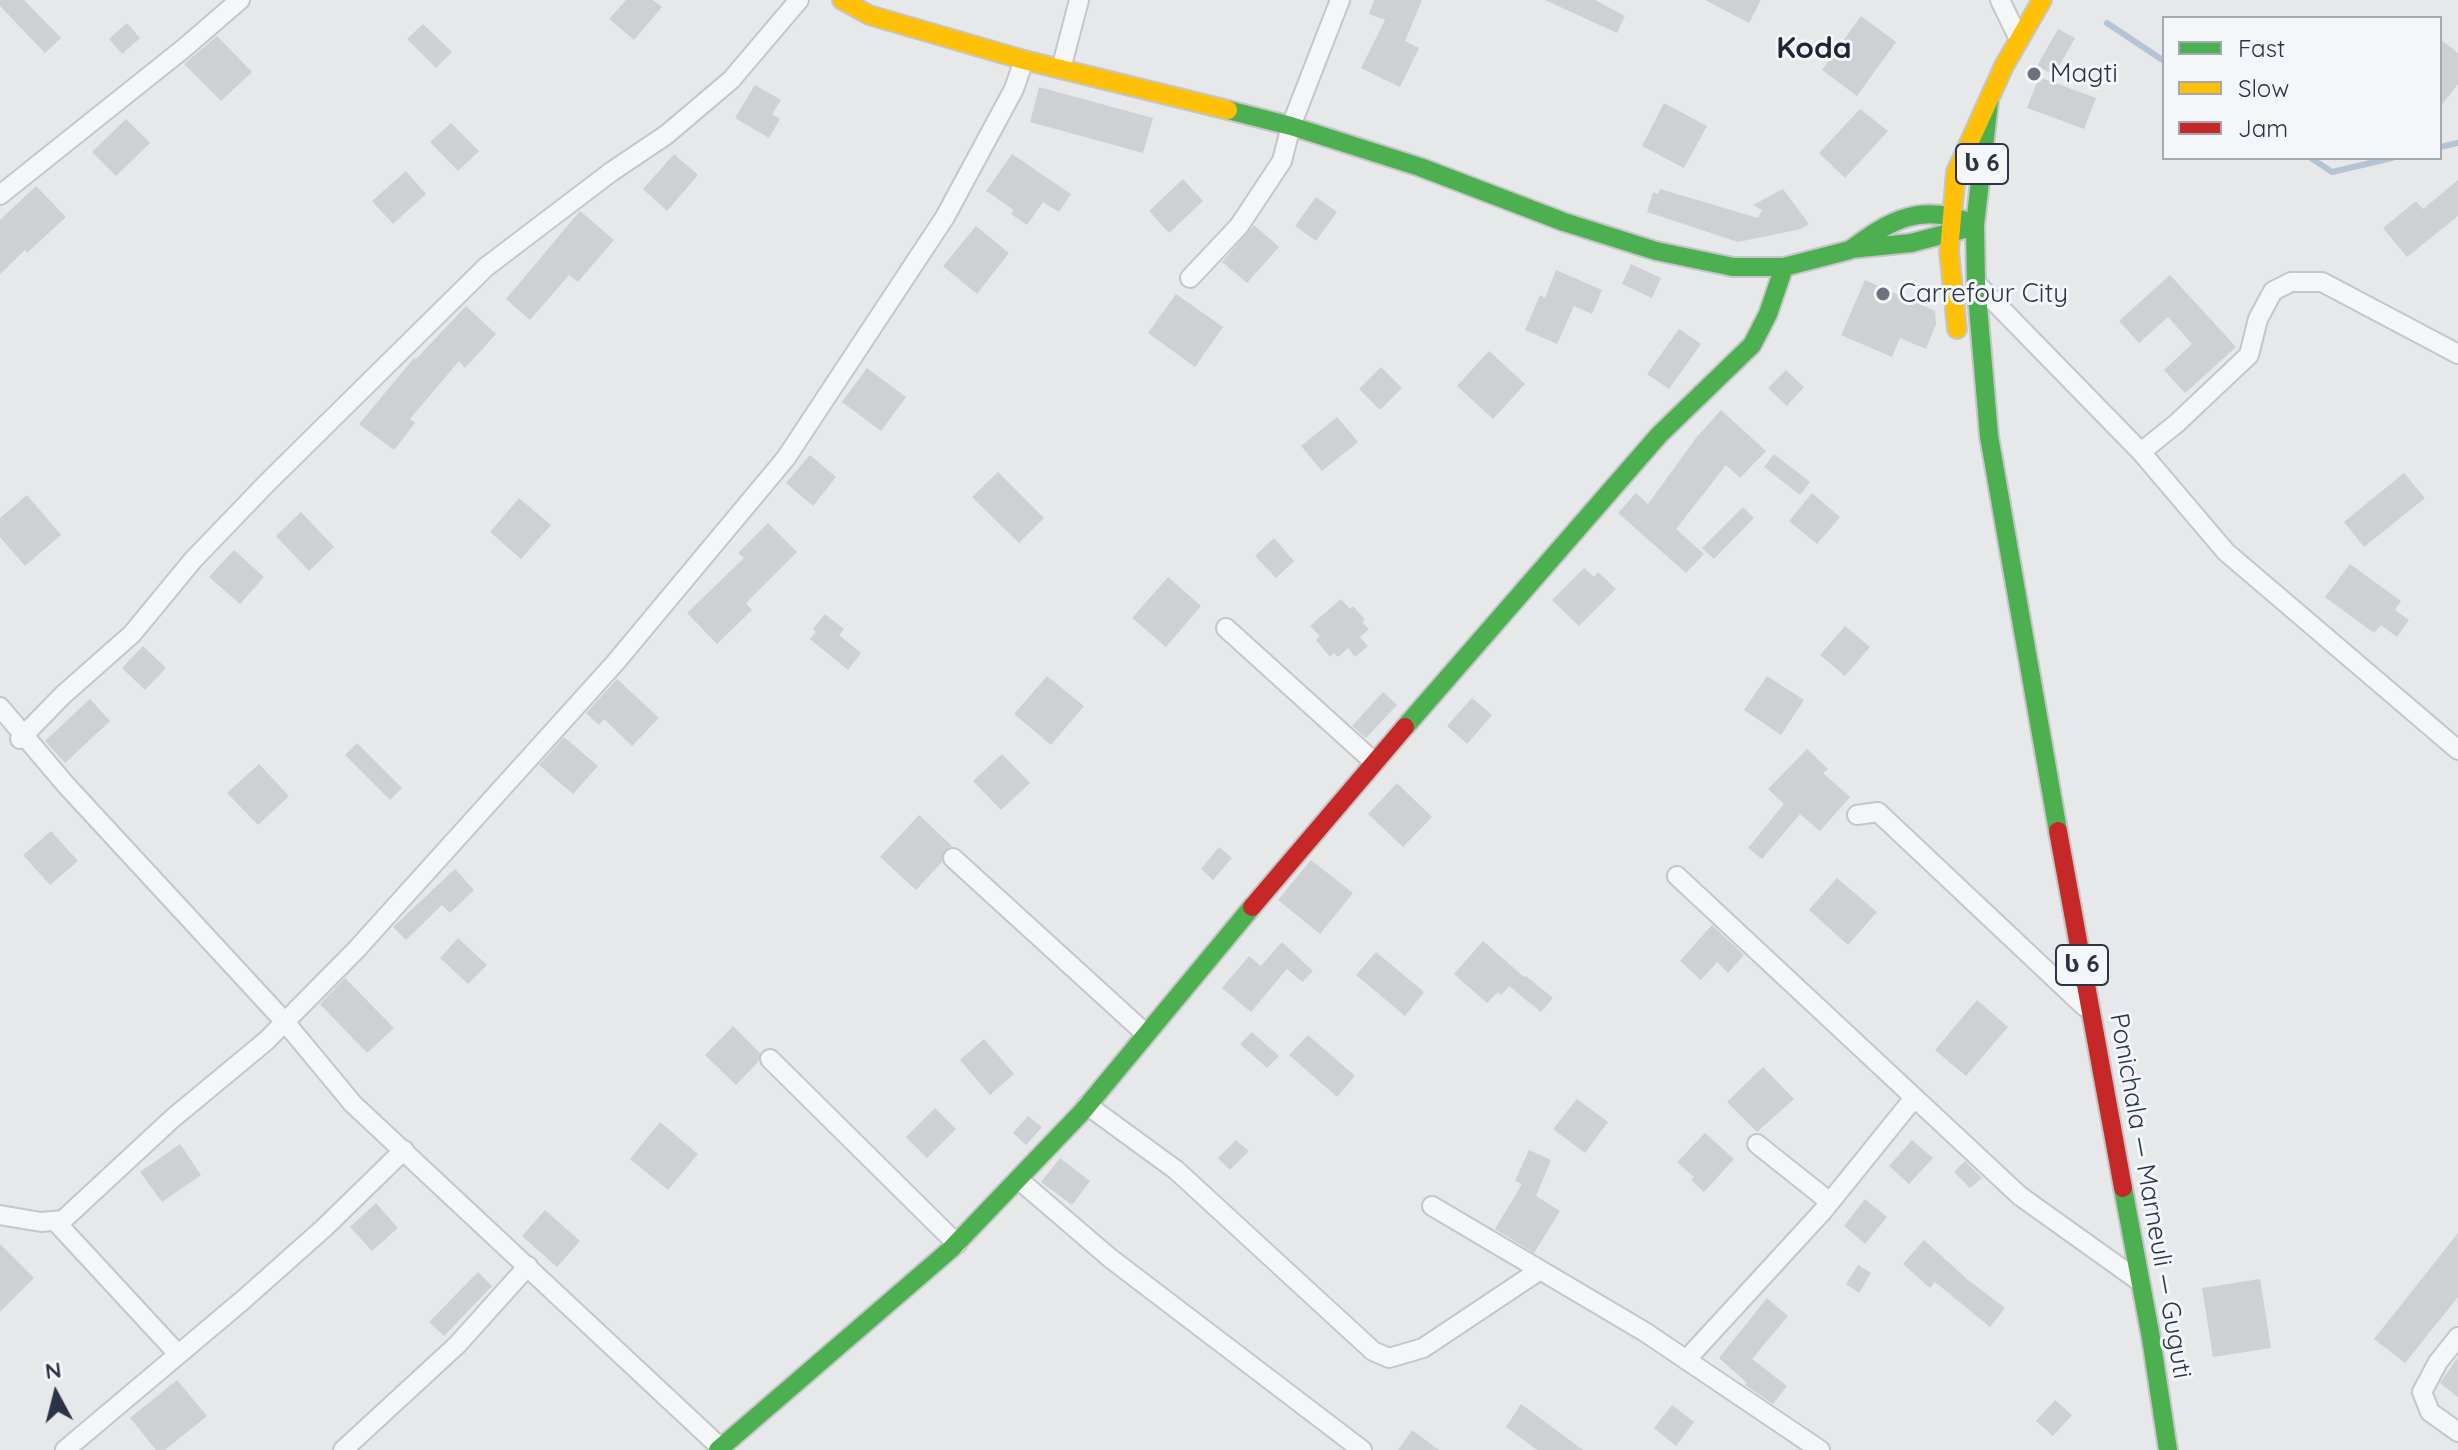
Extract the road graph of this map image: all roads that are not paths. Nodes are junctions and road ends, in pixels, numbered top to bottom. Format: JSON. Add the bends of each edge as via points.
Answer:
{"nodes":[{"id":1,"x":240,"y":0,"type":"edge"},
{"id":2,"x":799,"y":0,"type":"edge"},
{"id":3,"x":842,"y":0,"type":"edge"},
{"id":4,"x":1079,"y":0,"type":"edge"},
{"id":5,"x":1340,"y":0,"type":"edge"},
{"id":6,"x":2000,"y":0,"type":"edge"},
{"id":7,"x":2042,"y":0,"type":"edge"},
{"id":8,"x":2019,"y":39,"type":"junction"},
{"id":9,"x":1024,"y":60,"type":"junction"},
{"id":10,"x":1061,"y":69,"type":"junction"},
{"id":11,"x":1989,"y":102,"type":"junction"},
{"id":12,"x":1291,"y":126,"type":"junction"},
{"id":13,"x":1956,"y":172,"type":"junction"},
{"id":14,"x":0,"y":195,"type":"edge"},
{"id":15,"x":1917,"y":213,"type":"junction"},
{"id":16,"x":1951,"y":213,"type":"junction"},
{"id":17,"x":1975,"y":225,"type":"junction"},
{"id":18,"x":1949,"y":236,"type":"junction"},
{"id":19,"x":1850,"y":250,"type":"junction"},
{"id":20,"x":1784,"y":267,"type":"junction"},
{"id":21,"x":1190,"y":278,"type":"dead end"},
{"id":22,"x":1976,"y":283,"type":"junction"},
{"id":23,"x":1958,"y":341,"type":"dead end"},
{"id":24,"x":2458,"y":354,"type":"edge"},
{"id":25,"x":1964,"y":369,"type":"dead end"},
{"id":26,"x":2141,"y":452,"type":"junction"},
{"id":27,"x":1997,"y":480,"type":"junction"},
{"id":28,"x":1226,"y":628,"type":"dead end"},
{"id":29,"x":0,"y":707,"type":"edge"},
{"id":30,"x":22,"y":737,"type":"junction"},
{"id":31,"x":2458,"y":750,"type":"edge"},
{"id":32,"x":1374,"y":762,"type":"junction"},
{"id":33,"x":1857,"y":815,"type":"dead end"},
{"id":34,"x":953,"y":858,"type":"dead end"},
{"id":35,"x":1677,"y":876,"type":"dead end"},
{"id":36,"x":2090,"y":1012,"type":"junction"},
{"id":37,"x":285,"y":1022,"type":"junction"},
{"id":38,"x":1146,"y":1034,"type":"junction"},
{"id":39,"x":770,"y":1059,"type":"dead end"},
{"id":40,"x":1914,"y":1098,"type":"junction"},
{"id":41,"x":1087,"y":1105,"type":"junction"},
{"id":42,"x":1757,"y":1144,"type":"dead end"},
{"id":43,"x":404,"y":1150,"type":"junction"},
{"id":44,"x":1018,"y":1179,"type":"junction"},
{"id":45,"x":1830,"y":1202,"type":"junction"},
{"id":46,"x":1432,"y":1206,"type":"dead end"},
{"id":47,"x":0,"y":1215,"type":"edge"},
{"id":48,"x":55,"y":1221,"type":"junction"},
{"id":49,"x":957,"y":1244,"type":"junction"},
{"id":50,"x":528,"y":1266,"type":"junction"},
{"id":51,"x":1540,"y":1270,"type":"junction"},
{"id":52,"x":2141,"y":1283,"type":"junction"},
{"id":53,"x":2458,"y":1337,"type":"edge"},
{"id":54,"x":178,"y":1354,"type":"junction"},
{"id":55,"x":1686,"y":1360,"type":"junction"},
{"id":56,"x":2458,"y":1432,"type":"edge"},
{"id":57,"x":720,"y":1449,"type":"edge"},
{"id":58,"x":65,"y":1450,"type":"edge"},
{"id":59,"x":343,"y":1450,"type":"edge"},
{"id":60,"x":1362,"y":1450,"type":"edge"},
{"id":61,"x":1820,"y":1450,"type":"edge"},
{"id":62,"x":2168,"y":1450,"type":"edge"}],
"edges":[{"from":1,"to":14,"type":"street"},
{"from":2,"to":30,"type":"street","via":[[731,80],[666,135],[486,267],[267,483],[132,634]]},
{"from":3,"to":9,"type":"main road","via":[[869,15]]},
{"from":4,"to":10,"type":"street"},
{"from":5,"to":12,"type":"street"},
{"from":6,"to":8,"type":"street"},
{"from":7,"to":8,"type":"main road","name":"Ponichala — Marneuli — Guguti","number":"ს 6"},
{"from":8,"to":11,"type":"main road","name":"Ponichala — Marneuli — Guguti","number":"ს 6"},
{"from":9,"to":10,"type":"main road"},
{"from":9,"to":37,"type":"street","via":[[1014,89],[945,217],[786,458],[605,674]]},
{"from":10,"to":12,"type":"main road"},
{"from":11,"to":13,"type":"main road","name":"Ponichala — Marneuli — Guguti","number":"ს 6"},
{"from":11,"to":17,"type":"main road","name":"Ponichala — Marneuli — Guguti","number":"ს 6"},
{"from":12,"to":20,"type":"main road","via":[[1656,251],[1733,267]]},
{"from":12,"to":21,"type":"street","via":[[1282,161],[1239,226]]},
{"from":13,"to":15,"type":"main road"},
{"from":13,"to":16,"type":"main road","name":"Ponichala — Marneuli — Guguti","number":"ს 6"},
{"from":15,"to":16,"type":"main road"},
{"from":15,"to":19,"type":"main road","via":[[1879,227]]},
{"from":16,"to":17,"type":"main road"},
{"from":16,"to":18,"type":"main road","name":"Ponichala — Marneuli — Guguti","number":"ს 6"},
{"from":17,"to":18,"type":"main road"},
{"from":17,"to":22,"type":"main road","name":"Ponichala — Marneuli — Guguti","number":"ს 6"},
{"from":18,"to":19,"type":"main road"},
{"from":18,"to":23,"type":"main road","name":"Ponichala — Marneuli — Guguti","number":"ს 6"},
{"from":19,"to":20,"type":"main road"},
{"from":20,"to":32,"type":"main road","via":[[1752,345],[1659,435]]},
{"from":22,"to":26,"type":"street"},
{"from":22,"to":27,"type":"main road","name":"Ponichala — Marneuli — Guguti","number":"ს 6"},
{"from":24,"to":26,"type":"street","via":[[2322,282],[2291,282],[2273,291],[2258,319],[2249,355]]},
{"from":25,"to":27,"type":"main road","name":"Ponichala — Marneuli — Guguti","number":"ს 6","via":[[1980,437]]},
{"from":26,"to":31,"type":"street","via":[[2226,552]]},
{"from":27,"to":36,"type":"main road","name":"Ponichala — Marneuli — Guguti","number":"ს 6"},
{"from":28,"to":32,"type":"street"},
{"from":29,"to":30,"type":"street"},
{"from":30,"to":37,"type":"street"},
{"from":32,"to":38,"type":"main road"},
{"from":33,"to":36,"type":"street","via":[[1878,812]]},
{"from":34,"to":38,"type":"street"},
{"from":35,"to":40,"type":"street"},
{"from":36,"to":52,"type":"main road","name":"Ponichala — Marneuli — Guguti","number":"ს 6"},
{"from":37,"to":43,"type":"street","via":[[353,1104]]},
{"from":37,"to":48,"type":"street","via":[[63,1220]]},
{"from":38,"to":41,"type":"main road"},
{"from":39,"to":49,"type":"street"},
{"from":40,"to":45,"type":"street"},
{"from":40,"to":52,"type":"street","via":[[2020,1196]]},
{"from":41,"to":44,"type":"main road"},
{"from":41,"to":51,"type":"street","via":[[1176,1170],[1373,1351],[1389,1358],[1423,1348]]},
{"from":42,"to":45,"type":"street"},
{"from":43,"to":50,"type":"street"},
{"from":43,"to":54,"type":"street","via":[[324,1228]]},
{"from":44,"to":49,"type":"main road"},
{"from":44,"to":60,"type":"street","via":[[1110,1258]]},
{"from":45,"to":55,"type":"street"},
{"from":46,"to":51,"type":"street"},
{"from":47,"to":48,"type":"street"},
{"from":48,"to":54,"type":"street"},
{"from":49,"to":57,"type":"main road"},
{"from":50,"to":57,"type":"street"},
{"from":50,"to":59,"type":"street","via":[[457,1345]]},
{"from":51,"to":55,"type":"street"},
{"from":52,"to":62,"type":"main road","name":"Ponichala — Marneuli — Guguti","number":"ს 6"},
{"from":53,"to":56,"type":"street","via":[[2422,1392],[2430,1412]]},
{"from":54,"to":58,"type":"street"},
{"from":55,"to":61,"type":"street"}]}
